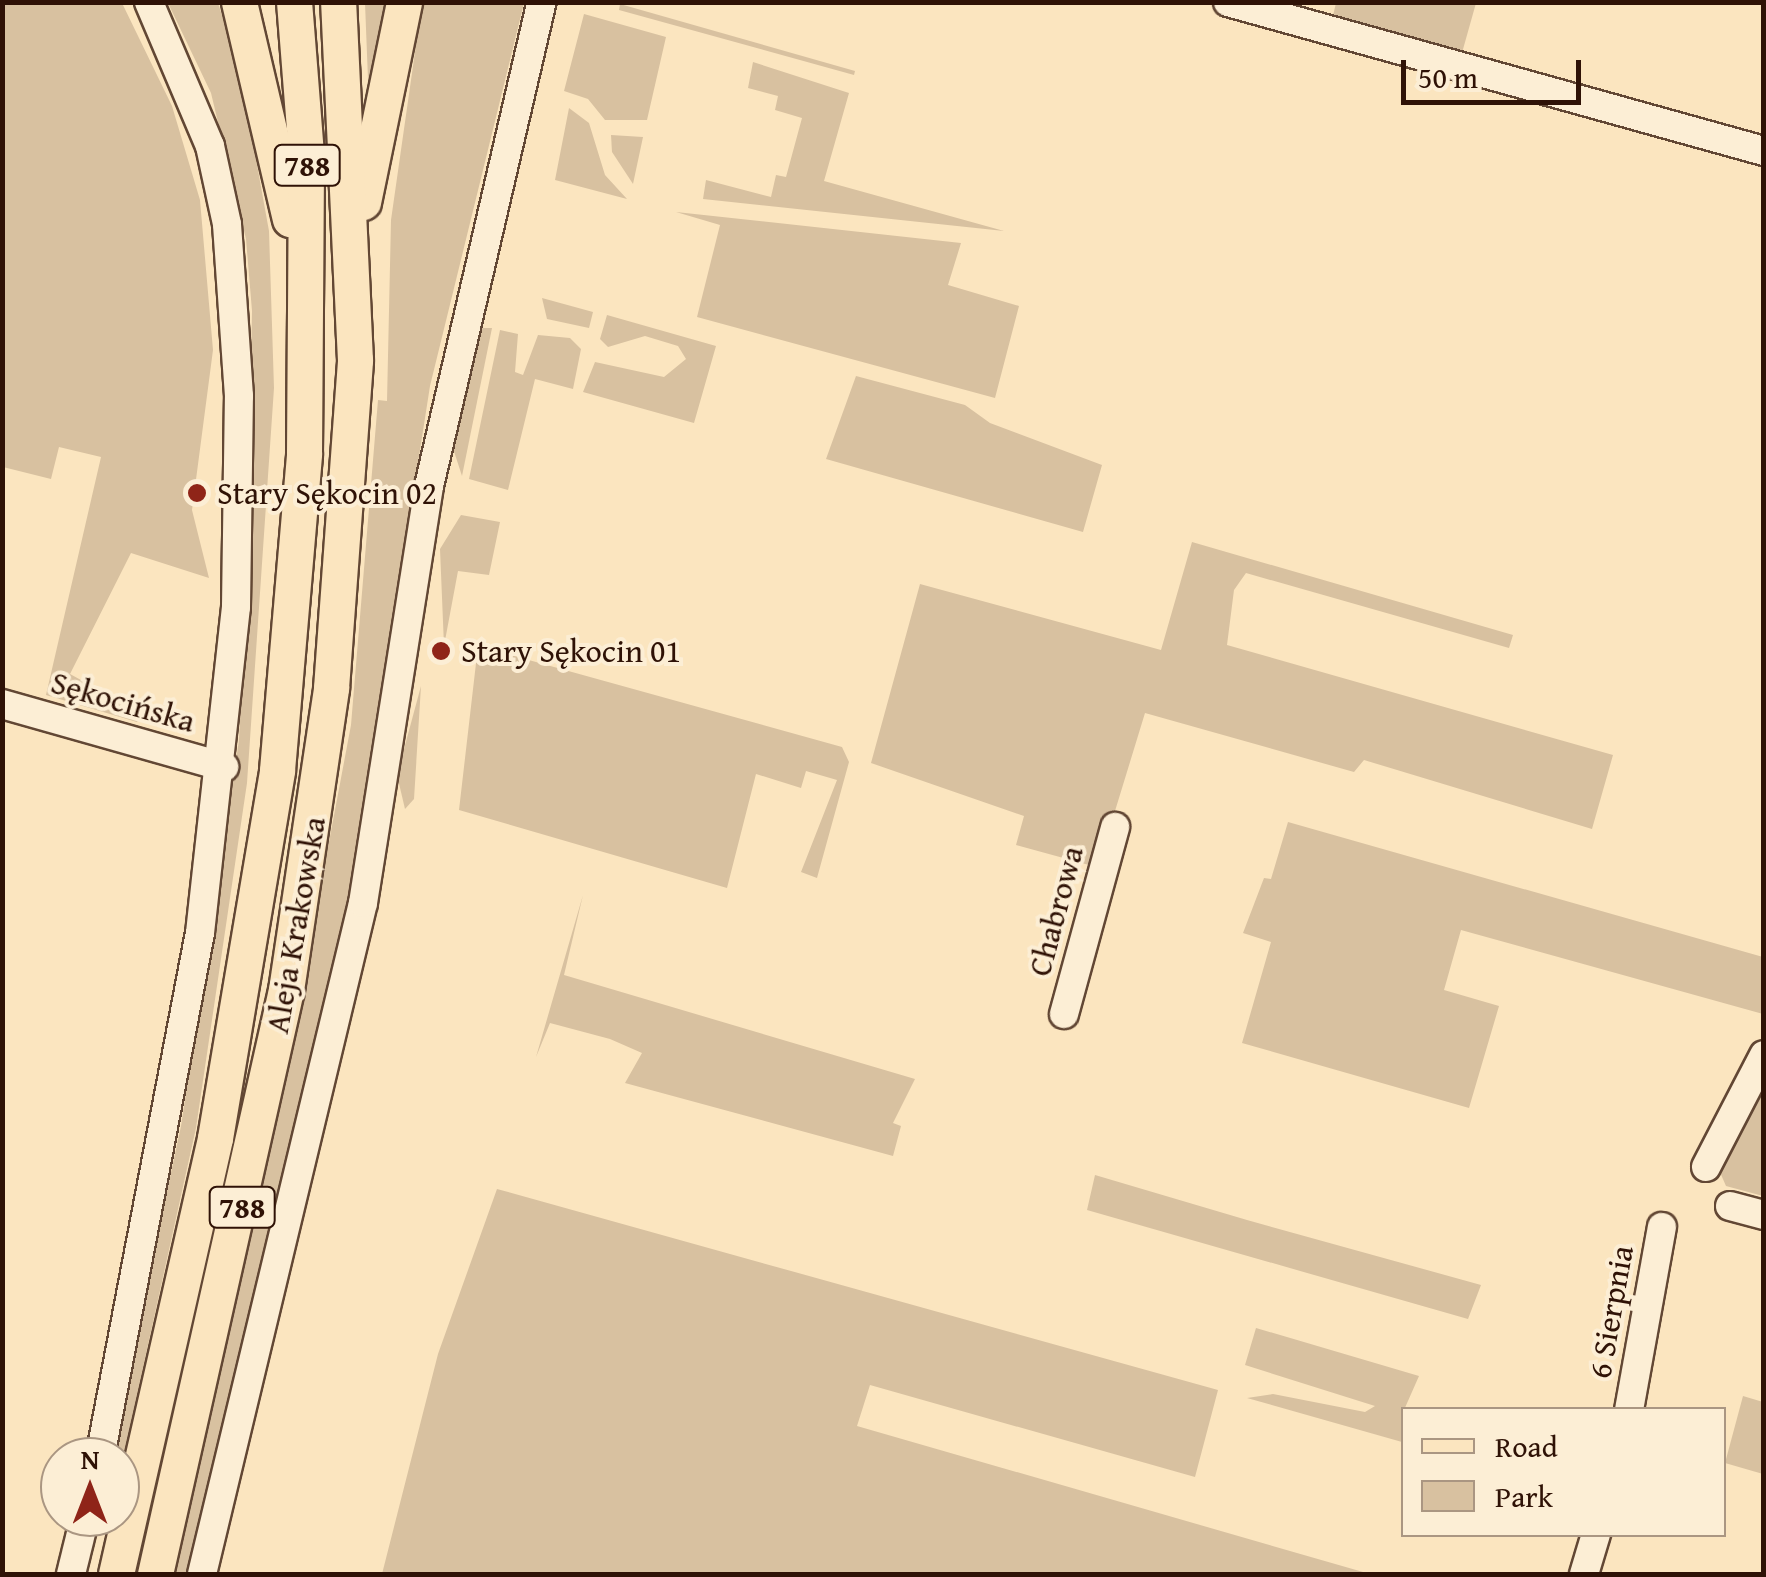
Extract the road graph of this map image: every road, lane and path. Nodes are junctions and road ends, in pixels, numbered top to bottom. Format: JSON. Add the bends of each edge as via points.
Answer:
{"nodes":[{"id":1,"x":149,"y":2,"type":"edge"},
{"id":2,"x":239,"y":2,"type":"edge"},
{"id":3,"x":294,"y":2,"type":"edge"},
{"id":4,"x":338,"y":2,"type":"edge"},
{"id":5,"x":404,"y":2,"type":"edge"},
{"id":6,"x":542,"y":2,"type":"edge"},
{"id":7,"x":1228,"y":2,"type":"edge"},
{"id":8,"x":1764,"y":151,"type":"edge"},
{"id":9,"x":352,"y":263,"type":"junction"},
{"id":10,"x":306,"y":328,"type":"junction"},
{"id":11,"x":2,"y":704,"type":"edge"},
{"id":12,"x":224,"y":768,"type":"junction"},
{"id":13,"x":1115,"y":827,"type":"dead end"},
{"id":14,"x":1064,"y":1014,"type":"dead end"},
{"id":15,"x":1764,"y":1055,"type":"edge"},
{"id":16,"x":1706,"y":1167,"type":"dead end"},
{"id":17,"x":1730,"y":1206,"type":"dead end"},
{"id":18,"x":1764,"y":1215,"type":"edge"},
{"id":19,"x":1662,"y":1227,"type":"dead end"},
{"id":20,"x":1630,"y":1407,"type":"edge"},
{"id":21,"x":104,"y":1437,"type":"edge"},
{"id":22,"x":81,"y":1537,"type":"edge"},
{"id":23,"x":1595,"y":1537,"type":"edge"},
{"id":24,"x":72,"y":1574,"type":"edge"},
{"id":25,"x":116,"y":1574,"type":"edge"},
{"id":26,"x":155,"y":1574,"type":"edge"},
{"id":27,"x":202,"y":1574,"type":"edge"},
{"id":28,"x":1584,"y":1574,"type":"edge"}],
"edges":[{"from":1,"to":12,"type":"street","via":[[210,146],[233,280],[239,493]]},
{"from":2,"to":10,"type":"main road","via":[[270,112]]},
{"from":3,"to":10,"type":"main road","number":"788","via":[[306,154]]},
{"from":4,"to":9,"type":"main road","number":"788"},
{"from":5,"to":9,"type":"main road"},
{"from":6,"to":27,"type":"street","via":[[429,486],[364,902]]},
{"from":7,"to":8,"type":"street"},
{"from":9,"to":26,"type":"main road","name":"Aleja Krakowska","number":"788","via":[[352,458],[312,836],[250,1170]]},
{"from":10,"to":25,"type":"main road","name":"Aleja Krakowska","number":"788","via":[[296,576],[264,869],[207,1176]]},
{"from":11,"to":12,"type":"street","name":"Sękocińska"},
{"from":12,"to":21,"type":"street","via":[[170,1118]]},
{"from":13,"to":14,"type":"street","name":"Chabrowa"},
{"from":15,"to":16,"type":"street"},
{"from":17,"to":18,"type":"street"},
{"from":19,"to":20,"type":"street","name":"6 Sierpnia"},
{"from":22,"to":24,"type":"street"},
{"from":23,"to":28,"type":"street"}]}
